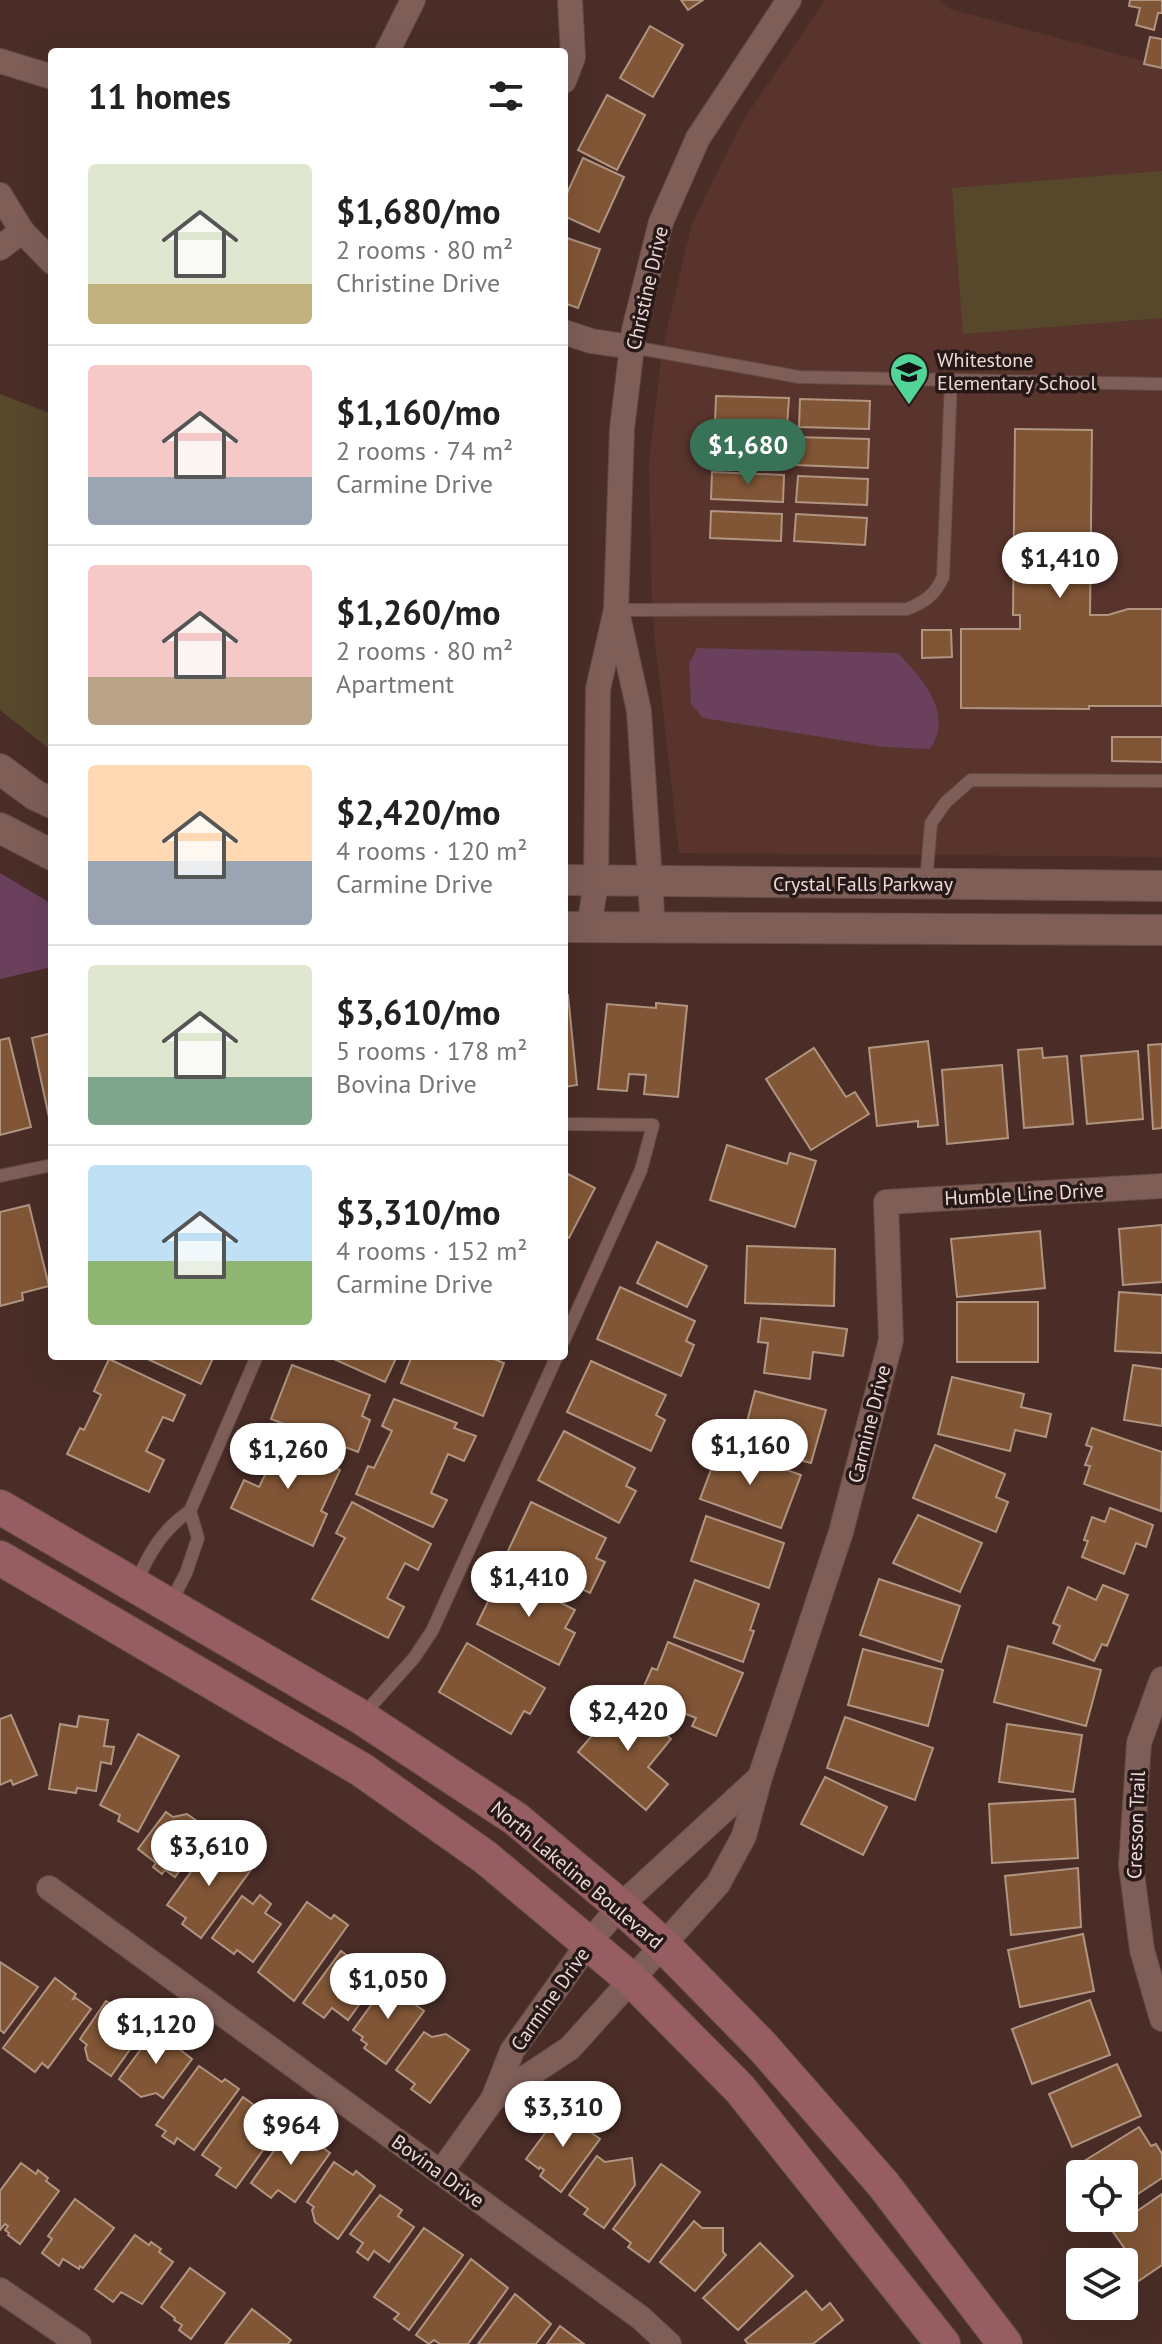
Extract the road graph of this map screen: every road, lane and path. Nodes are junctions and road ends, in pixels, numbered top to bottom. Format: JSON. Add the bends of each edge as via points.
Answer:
{"nodes":[{"id":1,"x":413,"y":0,"type":"edge"},
{"id":2,"x":570,"y":0,"type":"edge"},
{"id":3,"x":789,"y":0,"type":"edge"},
{"id":4,"x":389,"y":48,"type":"edge"},
{"id":5,"x":0,"y":61,"type":"edge"},
{"id":6,"x":568,"y":70,"type":"edge"},
{"id":7,"x":48,"y":76,"type":"edge"},
{"id":8,"x":0,"y":195,"type":"edge"},
{"id":9,"x":22,"y":231,"type":"junction"},
{"id":10,"x":0,"y":248,"type":"edge"},
{"id":11,"x":48,"y":258,"type":"edge"},
{"id":12,"x":568,"y":333,"type":"edge"},
{"id":13,"x":632,"y":347,"type":"junction"},
{"id":14,"x":951,"y":381,"type":"junction"},
{"id":15,"x":1162,"y":384,"type":"edge"},
{"id":16,"x":616,"y":610,"type":"junction"},
{"id":17,"x":0,"y":769,"type":"edge"},
{"id":18,"x":1162,"y":781,"type":"edge"},
{"id":19,"x":48,"y":801,"type":"edge"},
{"id":20,"x":0,"y":828,"type":"edge"},
{"id":21,"x":48,"y":853,"type":"edge"},
{"id":22,"x":568,"y":880,"type":"edge"},
{"id":23,"x":596,"y":881,"type":"junction"},
{"id":24,"x":651,"y":882,"type":"junction"},
{"id":25,"x":926,"y":884,"type":"junction"},
{"id":26,"x":1162,"y":886,"type":"edge"},
{"id":27,"x":577,"y":928,"type":"edge"},
{"id":28,"x":653,"y":928,"type":"junction"},
{"id":29,"x":1162,"y":930,"type":"edge"},
{"id":30,"x":568,"y":1124,"type":"edge"},
{"id":31,"x":48,"y":1166,"type":"edge"},
{"id":32,"x":0,"y":1176,"type":"edge"},
{"id":33,"x":1162,"y":1186,"type":"edge"},
{"id":34,"x":886,"y":1202,"type":"joint"},
{"id":35,"x":568,"y":1331,"type":"edge"},
{"id":36,"x":255,"y":1360,"type":"edge"},
{"id":37,"x":555,"y":1360,"type":"edge"},
{"id":38,"x":0,"y":1507,"type":"edge"},
{"id":39,"x":190,"y":1511,"type":"junction"},
{"id":40,"x":0,"y":1558,"type":"edge"},
{"id":41,"x":135,"y":1585,"type":"junction"},
{"id":42,"x":169,"y":1605,"type":"junction"},
{"id":43,"x":1162,"y":1679,"type":"edge"},
{"id":44,"x":361,"y":1717,"type":"junction"},
{"id":45,"x":760,"y":1777,"type":"junction"},
{"id":46,"x":49,"y":1888,"type":"dead end"},
{"id":47,"x":620,"y":1906,"type":"junction"},
{"id":48,"x":588,"y":1944,"type":"junction"},
{"id":49,"x":664,"y":1946,"type":"junction"},
{"id":50,"x":632,"y":1980,"type":"junction"},
{"id":51,"x":1162,"y":2019,"type":"edge"},
{"id":52,"x":493,"y":2099,"type":"junction"},
{"id":53,"x":441,"y":2172,"type":"junction"},
{"id":54,"x":0,"y":2290,"type":"edge"},
{"id":55,"x":79,"y":2344,"type":"edge"},
{"id":56,"x":669,"y":2344,"type":"edge"},
{"id":57,"x":943,"y":2344,"type":"edge"},
{"id":58,"x":1005,"y":2344,"type":"edge"}],
"edges":[{"from":1,"to":4,"type":"street"},
{"from":2,"to":6,"type":"street","via":[[573,57]]},
{"from":3,"to":13,"type":"street","name":"Christine Drive","via":[[698,138],[661,222]]},
{"from":5,"to":7,"type":"street"},
{"from":8,"to":9,"type":"street"},
{"from":9,"to":10,"type":"street"},
{"from":9,"to":11,"type":"street"},
{"from":12,"to":13,"type":"street"},
{"from":13,"to":14,"type":"lane","via":[[799,377]]},
{"from":13,"to":16,"type":"street","name":"Christine Drive","via":[[622,429]]},
{"from":14,"to":15,"type":"lane"},
{"from":14,"to":16,"type":"lane","via":[[943,577],[936,593],[907,609]]},
{"from":16,"to":23,"type":"street","name":"Christine Drive","via":[[598,689]]},
{"from":16,"to":24,"type":"street","name":"Christine Drive","via":[[639,711]]},
{"from":17,"to":19,"type":"street"},
{"from":18,"to":25,"type":"lane","via":[[971,780],[931,823]]},
{"from":20,"to":21,"type":"street"},
{"from":22,"to":23,"type":"street","name":"Crystal Falls Parkway"},
{"from":23,"to":24,"type":"street","name":"Crystal Falls Parkway"},
{"from":23,"to":27,"type":"street","name":"Christine Drive"},
{"from":24,"to":25,"type":"street","name":"Crystal Falls Parkway"},
{"from":24,"to":28,"type":"street","name":"Christine Drive"},
{"from":25,"to":26,"type":"street","name":"Crystal Falls Parkway"},
{"from":27,"to":28,"type":"street"},
{"from":28,"to":29,"type":"street"},
{"from":30,"to":35,"type":"lane","via":[[653,1125],[641,1170]]},
{"from":31,"to":32,"type":"lane"},
{"from":33,"to":34,"type":"street","name":"Humble Line Drive"},
{"from":34,"to":45,"type":"street","name":"Carmine Drive","via":[[891,1340],[841,1532]]},
{"from":36,"to":39,"type":"lane"},
{"from":37,"to":44,"type":"lane","via":[[432,1631]]},
{"from":38,"to":41,"type":"main road","name":"North Lakeline Boulevard"},
{"from":39,"to":41,"type":"lane","via":[[171,1524]]},
{"from":39,"to":42,"type":"lane","via":[[198,1538]]},
{"from":40,"to":48,"type":"main road","via":[[362,1770],[485,1857]]},
{"from":41,"to":42,"type":"main road","name":"North Lakeline Boulevard"},
{"from":42,"to":44,"type":"main road","name":"North Lakeline Boulevard"},
{"from":43,"to":51,"type":"street","name":"Cresson Trail","via":[[1139,1743],[1131,1865],[1142,1950]]},
{"from":44,"to":47,"type":"main road","name":"North Lakeline Boulevard","via":[[516,1819]]},
{"from":45,"to":47,"type":"street","name":"Carmine Drive"},
{"from":45,"to":49,"type":"street","name":"Carmine Drive","via":[[744,1836],[718,1884]]},
{"from":46,"to":53,"type":"street","name":"Bovina Drive"},
{"from":47,"to":48,"type":"street","name":"Carmine Drive"},
{"from":47,"to":49,"type":"main road","name":"North Lakeline Boulevard"},
{"from":48,"to":50,"type":"main road"},
{"from":48,"to":52,"type":"street","name":"Carmine Drive","via":[[512,2051]]},
{"from":49,"to":50,"type":"street","name":"Carmine Drive"},
{"from":49,"to":58,"type":"main road","name":"North Lakeline Boulevard","via":[[762,2046],[883,2184]]},
{"from":50,"to":52,"type":"street","name":"Carmine Drive","via":[[570,2048]]},
{"from":50,"to":57,"type":"main road","via":[[740,2089]]},
{"from":52,"to":53,"type":"street","name":"Carmine Drive"},
{"from":53,"to":56,"type":"street","name":"Bovina Drive"},
{"from":54,"to":55,"type":"street"}]}
